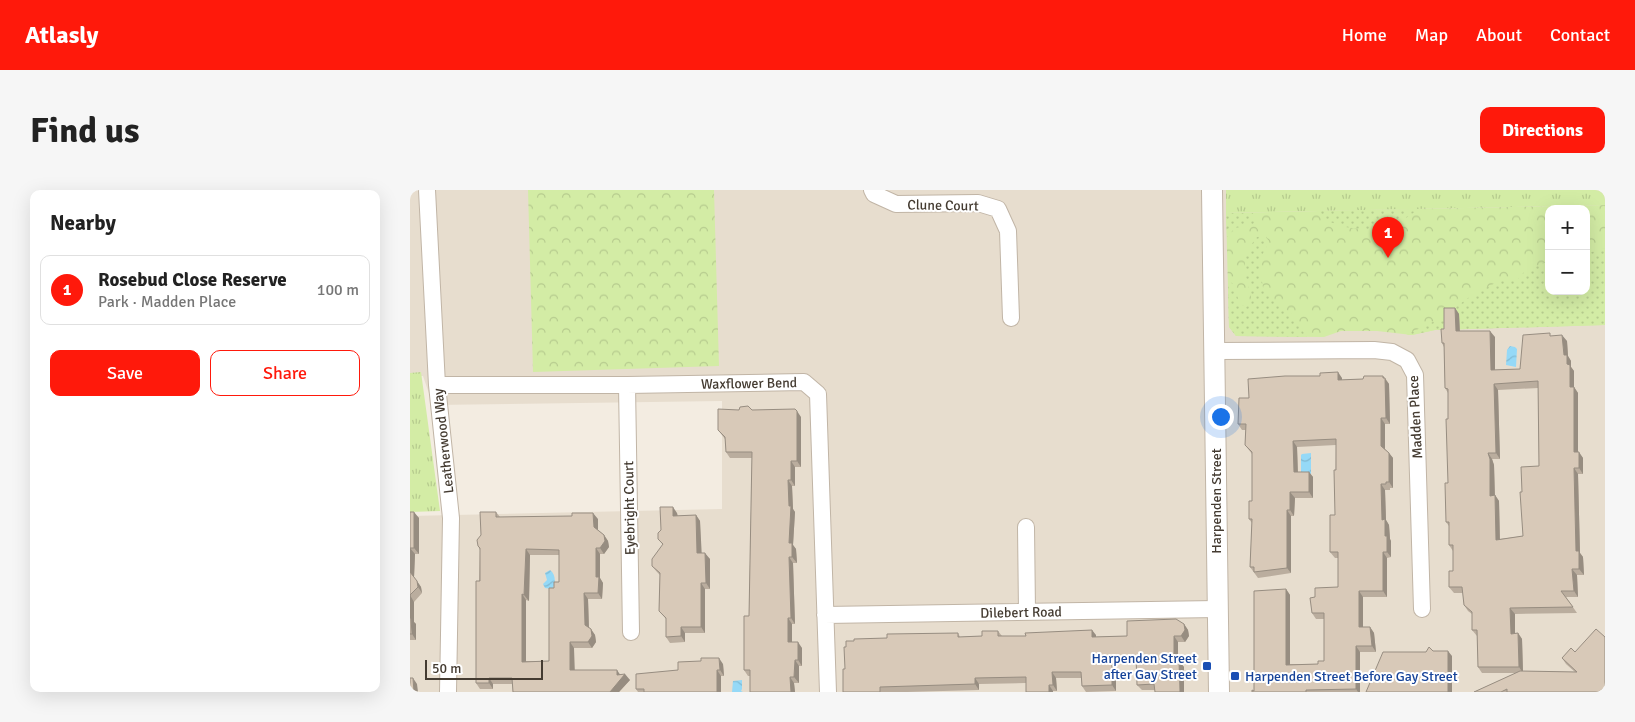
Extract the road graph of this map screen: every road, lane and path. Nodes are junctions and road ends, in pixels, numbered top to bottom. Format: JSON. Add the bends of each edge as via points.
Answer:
{"nodes":[{"id":1,"x":427,"y":190,"type":"edge"},
{"id":2,"x":872,"y":190,"type":"edge"},
{"id":3,"x":1212,"y":190,"type":"edge"},
{"id":4,"x":1011,"y":318,"type":"dead end"},
{"id":5,"x":1215,"y":351,"type":"junction"},
{"id":6,"x":437,"y":385,"type":"junction"},
{"id":7,"x":628,"y":385,"type":"junction"},
{"id":8,"x":1026,"y":527,"type":"dead end"},
{"id":9,"x":1217,"y":609,"type":"junction"},
{"id":10,"x":1422,"y":609,"type":"dead end"},
{"id":11,"x":1027,"y":612,"type":"junction"},
{"id":12,"x":825,"y":615,"type":"junction"},
{"id":13,"x":631,"y":632,"type":"dead end"},
{"id":14,"x":448,"y":692,"type":"edge"},
{"id":15,"x":828,"y":692,"type":"edge"},
{"id":16,"x":1219,"y":692,"type":"edge"}],
"edges":[{"from":1,"to":6,"type":"street","name":"Leatherwood Way"},
{"from":2,"to":4,"type":"street","name":"Clune Court","via":[[896,204],[978,203],[998,209],[1008,231]]},
{"from":3,"to":5,"type":"street","name":"Harpenden Street"},
{"from":5,"to":9,"type":"street","name":"Harpenden Street"},
{"from":5,"to":10,"type":"street","name":"Madden Place","via":[[1374,350],[1392,352],[1408,360],[1415,375]]},
{"from":6,"to":7,"type":"street","name":"Waxflower Bend"},
{"from":6,"to":14,"type":"street","name":"Leatherwood Way","via":[[451,518]]},
{"from":7,"to":12,"type":"street","name":"Waxflower Bend","via":[[804,382],[818,394]]},
{"from":7,"to":13,"type":"street","name":"Eyebright Court"},
{"from":8,"to":11,"type":"street"},
{"from":9,"to":11,"type":"street","name":"Dilebert Road"},
{"from":9,"to":16,"type":"street","name":"Harpenden Street"},
{"from":11,"to":12,"type":"street","name":"Dilebert Road"},
{"from":12,"to":15,"type":"street","name":"Waxflower Bend"}]}
